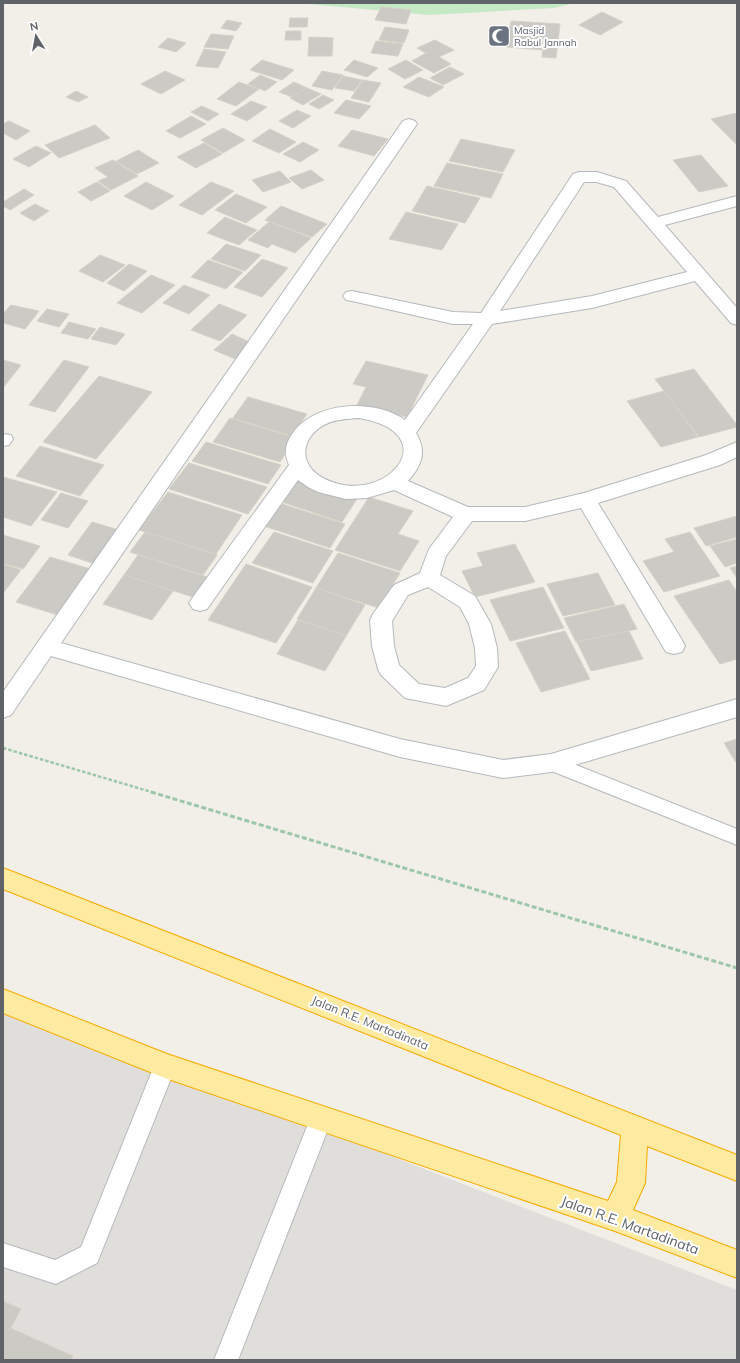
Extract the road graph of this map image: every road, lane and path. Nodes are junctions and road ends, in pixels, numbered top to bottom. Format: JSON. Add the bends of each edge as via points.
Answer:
{"nodes":[{"id":1,"x":409,"y":124,"type":"dead end"},
{"id":2,"x":737,"y":201,"type":"edge"},
{"id":3,"x":654,"y":223,"type":"junction"},
{"id":4,"x":697,"y":275,"type":"junction"},
{"id":5,"x":352,"y":296,"type":"dead end"},
{"id":6,"x":737,"y":297,"type":"edge"},
{"id":7,"x":719,"y":300,"type":"junction"},
{"id":8,"x":486,"y":319,"type":"junction"},
{"id":9,"x":737,"y":319,"type":"edge"},
{"id":10,"x":406,"y":432,"type":"junction"},
{"id":11,"x":737,"y":449,"type":"edge"},
{"id":12,"x":298,"y":466,"type":"junction"},
{"id":13,"x":393,"y":482,"type":"junction"},
{"id":14,"x":586,"y":500,"type":"junction"},
{"id":15,"x":466,"y":514,"type":"junction"},
{"id":16,"x":429,"y":578,"type":"junction"},
{"id":17,"x":200,"y":603,"type":"dead end"},
{"id":18,"x":674,"y":646,"type":"dead end"},
{"id":19,"x":47,"y":647,"type":"junction"},
{"id":20,"x":737,"y":708,"type":"edge"},
{"id":21,"x":3,"y":709,"type":"edge"},
{"id":22,"x":3,"y":748,"type":"edge"},
{"id":23,"x":551,"y":763,"type":"junction"},
{"id":24,"x":737,"y":837,"type":"edge"},
{"id":25,"x":3,"y":878,"type":"edge"},
{"id":26,"x":737,"y":968,"type":"edge"},
{"id":27,"x":3,"y":1001,"type":"edge"},
{"id":28,"x":165,"y":1066,"type":"junction"},
{"id":29,"x":321,"y":1119,"type":"junction"},
{"id":30,"x":635,"y":1128,"type":"junction"},
{"id":31,"x":737,"y":1168,"type":"edge"},
{"id":32,"x":615,"y":1218,"type":"junction"},
{"id":33,"x":3,"y":1255,"type":"edge"},
{"id":34,"x":737,"y":1264,"type":"edge"},
{"id":35,"x":226,"y":1360,"type":"edge"}],
"edges":[{"from":1,"to":19,"type":"street"},
{"from":2,"to":3,"type":"street"},
{"from":3,"to":4,"type":"street"},
{"from":3,"to":8,"type":"street","via":[[620,184],[597,177],[578,177]]},
{"from":4,"to":7,"type":"street"},
{"from":4,"to":8,"type":"street","via":[[592,302]]},
{"from":5,"to":8,"type":"street","via":[[453,318]]},
{"from":6,"to":7,"type":"street"},
{"from":7,"to":9,"type":"street"},
{"from":8,"to":10,"type":"street"},
{"from":10,"to":12,"type":"street","via":[[394,422],[378,415],[340,413],[322,418],[307,427],[298,439],[294,452]]},
{"from":10,"to":13,"type":"street","via":[[412,445],[412,459],[405,472]]},
{"from":11,"to":14,"type":"street","via":[[713,460]]},
{"from":12,"to":13,"type":"street","via":[[316,483],[338,491],[358,492],[376,489]]},
{"from":12,"to":17,"type":"street"},
{"from":13,"to":15,"type":"street"},
{"from":14,"to":15,"type":"street","via":[[525,514]]},
{"from":14,"to":18,"type":"street"},
{"from":15,"to":16,"type":"street","via":[[436,554]]},
{"from":16,"to":16,"type":"street","via":[[401,590],[381,620],[383,646],[388,669],[413,692],[446,697],[476,684],[487,667],[486,648],[480,624],[468,602]]},
{"from":19,"to":21,"type":"street"},
{"from":19,"to":23,"type":"street","via":[[400,748],[503,769]]},
{"from":20,"to":23,"type":"street"},
{"from":22,"to":26,"type":"path"},
{"from":23,"to":24,"type":"lane"},
{"from":25,"to":30,"type":"highway","name":"Jalan R.E. Martadinata"},
{"from":27,"to":28,"type":"highway","name":"Jalan R.E. Martadinata"},
{"from":28,"to":29,"type":"highway","name":"Jalan R.E. Martadinata"},
{"from":28,"to":33,"type":"lane","via":[[89,1255],[56,1272]]},
{"from":29,"to":32,"type":"highway","name":"Jalan R.E. Martadinata"},
{"from":29,"to":35,"type":"lane"},
{"from":30,"to":31,"type":"highway","name":"Jalan R.E. Martadinata"},
{"from":30,"to":32,"type":"highway","via":[[630,1183]]},
{"from":32,"to":34,"type":"highway","name":"Jalan R.E. Martadinata"}]}
